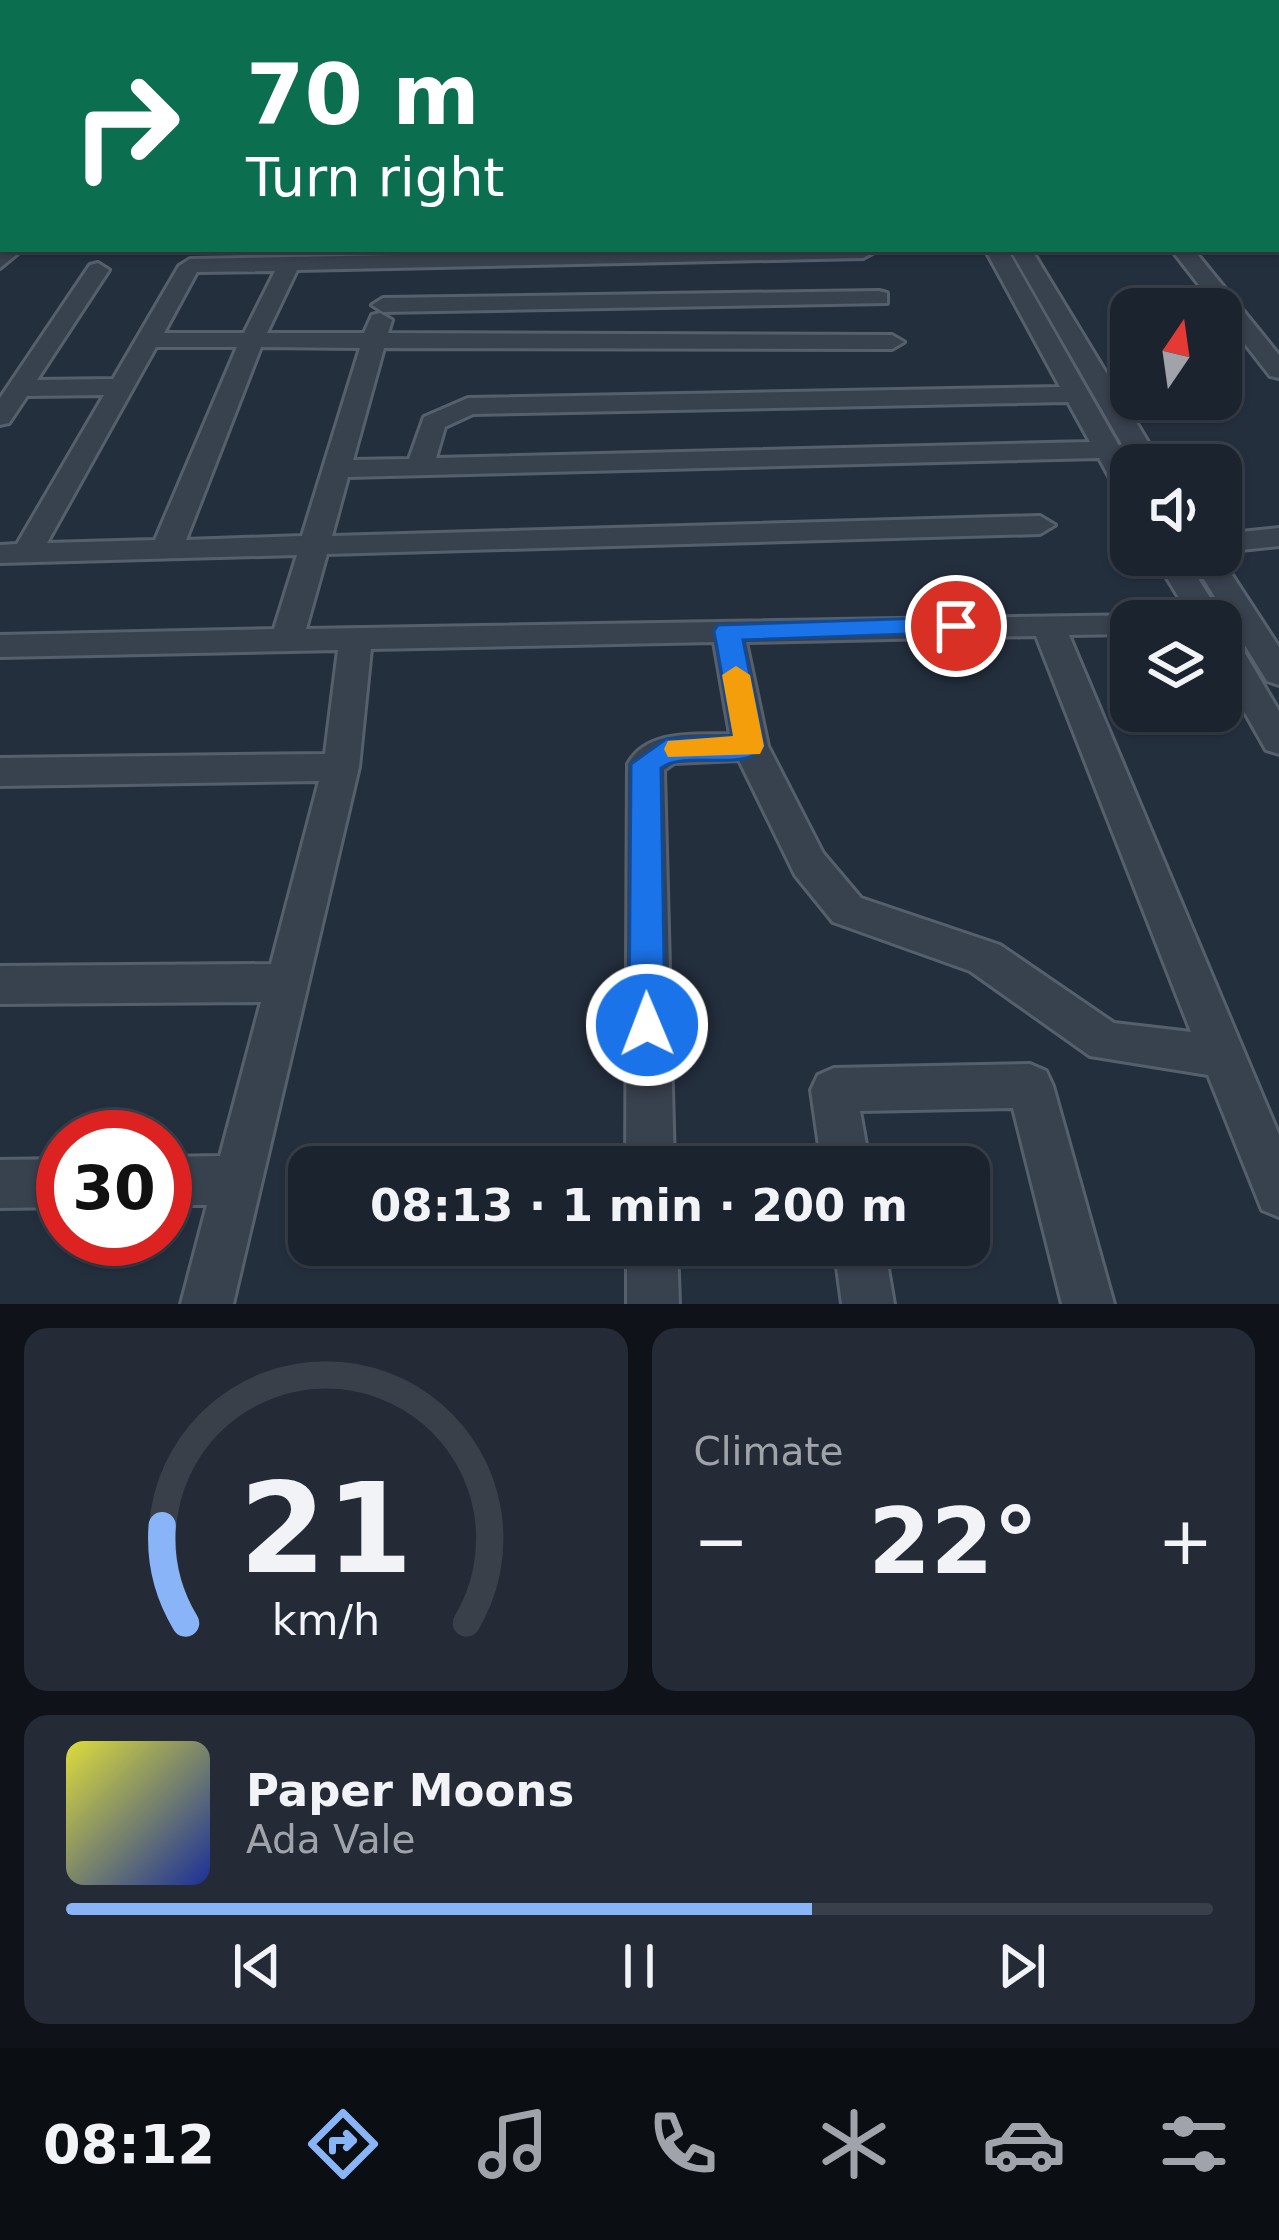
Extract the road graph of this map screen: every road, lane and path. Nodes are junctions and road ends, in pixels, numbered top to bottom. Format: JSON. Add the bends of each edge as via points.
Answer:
{"nodes":[{"id":1,"x":737,"y":252,"type":"edge"},
{"id":2,"x":863,"y":252,"type":"edge"},
{"id":3,"x":998,"y":252,"type":"edge"},
{"id":4,"x":1023,"y":252,"type":"edge"},
{"id":5,"x":1185,"y":252,"type":"edge"},
{"id":6,"x":397,"y":256,"type":"edge"},
{"id":7,"x":290,"y":263,"type":"junction"},
{"id":8,"x":98,"y":270,"type":"dead end"},
{"id":9,"x":879,"y":298,"type":"junction"},
{"id":10,"x":747,"y":299,"type":"junction"},
{"id":11,"x":383,"y":305,"type":"junction"},
{"id":12,"x":147,"y":340,"type":"junction"},
{"id":13,"x":252,"y":340,"type":"junction"},
{"id":14,"x":374,"y":342,"type":"junction"},
{"id":15,"x":902,"y":369,"type":"junction"},
{"id":16,"x":1279,"y":370,"type":"edge"},
{"id":17,"x":763,"y":371,"type":"junction"},
{"id":18,"x":121,"y":387,"type":"junction"},
{"id":19,"x":22,"y":388,"type":"junction"},
{"id":20,"x":1075,"y":394,"type":"junction"},
{"id":21,"x":0,"y":418,"type":"edge"},
{"id":22,"x":1136,"y":444,"type":"edge"},
{"id":23,"x":1107,"y":450,"type":"junction"},
{"id":24,"x":1110,"y":455,"type":"edge"},
{"id":25,"x":420,"y":467,"type":"junction"},
{"id":26,"x":337,"y":469,"type":"junction"},
{"id":27,"x":1040,"y":526,"type":"dead end"},
{"id":28,"x":1279,"y":537,"type":"edge"},
{"id":29,"x":1242,"y":541,"type":"edge"},
{"id":30,"x":315,"y":544,"type":"junction"},
{"id":31,"x":169,"y":546,"type":"junction"},
{"id":32,"x":14,"y":553,"type":"edge"},
{"id":33,"x":1110,"y":623,"type":"edge"},
{"id":34,"x":1048,"y":624,"type":"junction"},
{"id":35,"x":728,"y":631,"type":"junction"},
{"id":36,"x":1242,"y":637,"type":"edge"},
{"id":37,"x":356,"y":639,"type":"junction"},
{"id":38,"x":287,"y":640,"type":"junction"},
{"id":39,"x":0,"y":646,"type":"edge"},
{"id":40,"x":1242,"y":655,"type":"edge"},
{"id":41,"x":1277,"y":667,"type":"edge"},
{"id":42,"x":1279,"y":741,"type":"edge"},
{"id":43,"x":750,"y":746,"type":"junction"},
{"id":44,"x":340,"y":767,"type":"junction"},
{"id":45,"x":0,"y":772,"type":"edge"},
{"id":46,"x":286,"y":983,"type":"junction"},
{"id":47,"x":0,"y":986,"type":"edge"},
{"id":48,"x":1223,"y":1056,"type":"junction"},
{"id":49,"x":650,"y":1146,"type":"edge"},
{"id":50,"x":843,"y":1146,"type":"edge"},
{"id":51,"x":238,"y":1180,"type":"junction"},
{"id":52,"x":192,"y":1181,"type":"edge"},
{"id":53,"x":36,"y":1183,"type":"edge"},
{"id":54,"x":0,"y":1184,"type":"edge"},
{"id":55,"x":1279,"y":1193,"type":"edge"},
{"id":56,"x":652,"y":1266,"type":"edge"},
{"id":57,"x":862,"y":1266,"type":"edge"},
{"id":58,"x":207,"y":1304,"type":"edge"},
{"id":59,"x":653,"y":1304,"type":"edge"},
{"id":60,"x":868,"y":1304,"type":"edge"},
{"id":61,"x":1088,"y":1304,"type":"edge"}],
"edges":[{"from":1,"to":6,"type":"street"},
{"from":1,"to":10,"type":"street"},
{"from":2,"to":9,"type":"street"},
{"from":3,"to":20,"type":"street"},
{"from":4,"to":22,"type":"street"},
{"from":5,"to":16,"type":"street"},
{"from":6,"to":7,"type":"street"},
{"from":6,"to":11,"type":"street"},
{"from":7,"to":12,"type":"street","via":[[190,266]]},
{"from":7,"to":13,"type":"street"},
{"from":8,"to":19,"type":"street"},
{"from":9,"to":10,"type":"street"},
{"from":9,"to":15,"type":"street"},
{"from":10,"to":11,"type":"street"},
{"from":10,"to":17,"type":"street"},
{"from":11,"to":14,"type":"street"},
{"from":12,"to":13,"type":"street"},
{"from":12,"to":18,"type":"street"},
{"from":13,"to":14,"type":"street"},
{"from":13,"to":31,"type":"street"},
{"from":14,"to":17,"type":"street"},
{"from":14,"to":26,"type":"street"},
{"from":15,"to":17,"type":"street"},
{"from":15,"to":17,"type":"street"},
{"from":15,"to":20,"type":"street"},
{"from":17,"to":25,"type":"street","via":[[468,406],[433,423]]},
{"from":18,"to":19,"type":"street"},
{"from":18,"to":32,"type":"street"},
{"from":19,"to":21,"type":"street"},
{"from":20,"to":23,"type":"street"},
{"from":23,"to":24,"type":"street"},
{"from":23,"to":25,"type":"street"},
{"from":25,"to":26,"type":"street"},
{"from":26,"to":30,"type":"street"},
{"from":27,"to":30,"type":"street"},
{"from":28,"to":29,"type":"street"},
{"from":30,"to":31,"type":"street"},
{"from":30,"to":38,"type":"street"},
{"from":31,"to":32,"type":"street"},
{"from":33,"to":34,"type":"street"},
{"from":34,"to":35,"type":"street"},
{"from":34,"to":48,"type":"street"},
{"from":35,"to":37,"type":"street"},
{"from":35,"to":43,"type":"street"},
{"from":36,"to":41,"type":"street"},
{"from":37,"to":38,"type":"street"},
{"from":37,"to":44,"type":"street"},
{"from":38,"to":39,"type":"street"},
{"from":40,"to":42,"type":"street"},
{"from":43,"to":48,"type":"street","via":[[809,864],[847,910],[985,958],[1106,1042]]},
{"from":43,"to":49,"type":"street","via":[[666,750],[646,764]]},
{"from":44,"to":45,"type":"street"},
{"from":44,"to":46,"type":"street"},
{"from":46,"to":47,"type":"street"},
{"from":46,"to":51,"type":"street"},
{"from":48,"to":55,"type":"street"},
{"from":50,"to":61,"type":"street","via":[[834,1090],[1030,1086]]},
{"from":51,"to":52,"type":"street"},
{"from":51,"to":58,"type":"street"},
{"from":53,"to":54,"type":"street"},
{"from":56,"to":59,"type":"street"},
{"from":57,"to":60,"type":"street"}]}
